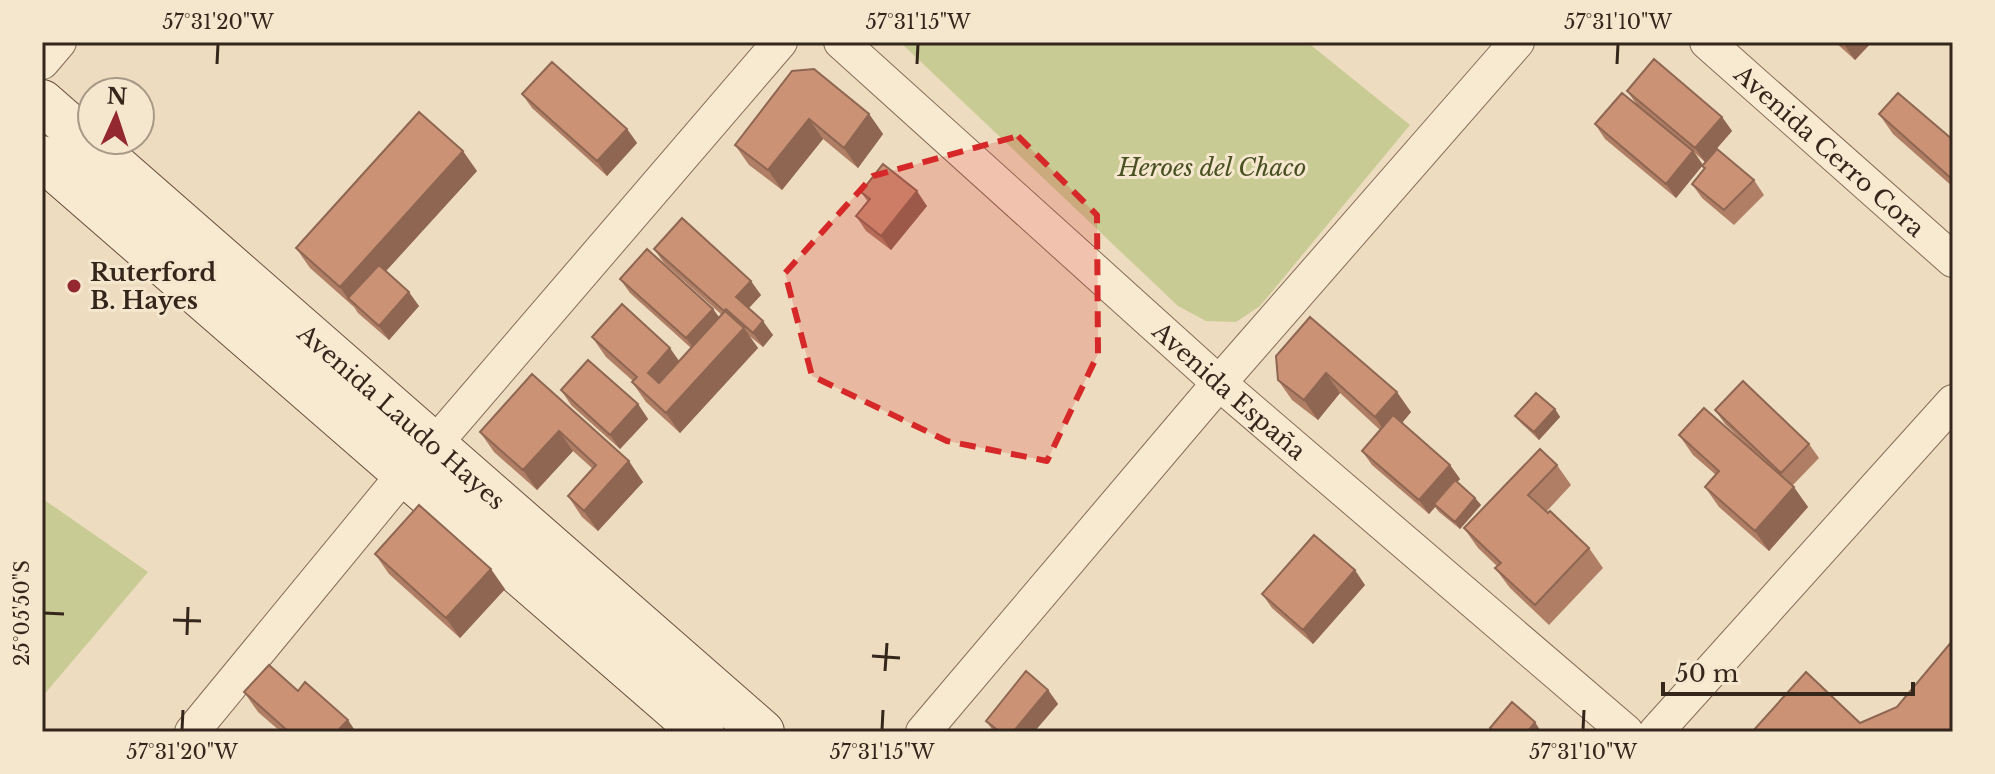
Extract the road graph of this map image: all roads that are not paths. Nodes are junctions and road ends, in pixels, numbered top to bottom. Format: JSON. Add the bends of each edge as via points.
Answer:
{"nodes":[{"id":1,"x":59,"y":42,"type":"edge"},
{"id":2,"x":780,"y":42,"type":"edge"},
{"id":3,"x":841,"y":42,"type":"edge"},
{"id":4,"x":1517,"y":42,"type":"edge"},
{"id":5,"x":1707,"y":42,"type":"edge"},
{"id":6,"x":42,"y":62,"type":"edge"},
{"id":7,"x":42,"y":102,"type":"edge"},
{"id":8,"x":42,"y":158,"type":"edge"},
{"id":9,"x":1953,"y":260,"type":"edge"},
{"id":10,"x":1219,"y":383,"type":"junction"},
{"id":11,"x":1953,"y":402,"type":"edge"},
{"id":12,"x":419,"y":460,"type":"junction"},
{"id":13,"x":192,"y":732,"type":"edge"},
{"id":14,"x":702,"y":732,"type":"edge"},
{"id":15,"x":762,"y":732,"type":"edge"},
{"id":16,"x":923,"y":732,"type":"edge"},
{"id":17,"x":1626,"y":732,"type":"edge"},
{"id":18,"x":1656,"y":732,"type":"edge"}],
"edges":[{"from":1,"to":6,"type":"street"},
{"from":2,"to":12,"type":"street"},
{"from":3,"to":10,"type":"street","name":"Avenida España"},
{"from":4,"to":10,"type":"street"},
{"from":5,"to":9,"type":"street","name":"Avenida Cerro Cora"},
{"from":7,"to":12,"type":"street","name":"Avenida Laudo Hayes"},
{"from":8,"to":12,"type":"street","name":"Avenida Laudo Hayes"},
{"from":10,"to":16,"type":"street"},
{"from":10,"to":17,"type":"street","name":"Avenida España"},
{"from":11,"to":18,"type":"street"},
{"from":12,"to":13,"type":"street"},
{"from":12,"to":14,"type":"street","name":"Avenida Laudo Hayes"},
{"from":12,"to":15,"type":"street","name":"Avenida Laudo Hayes"}]}
